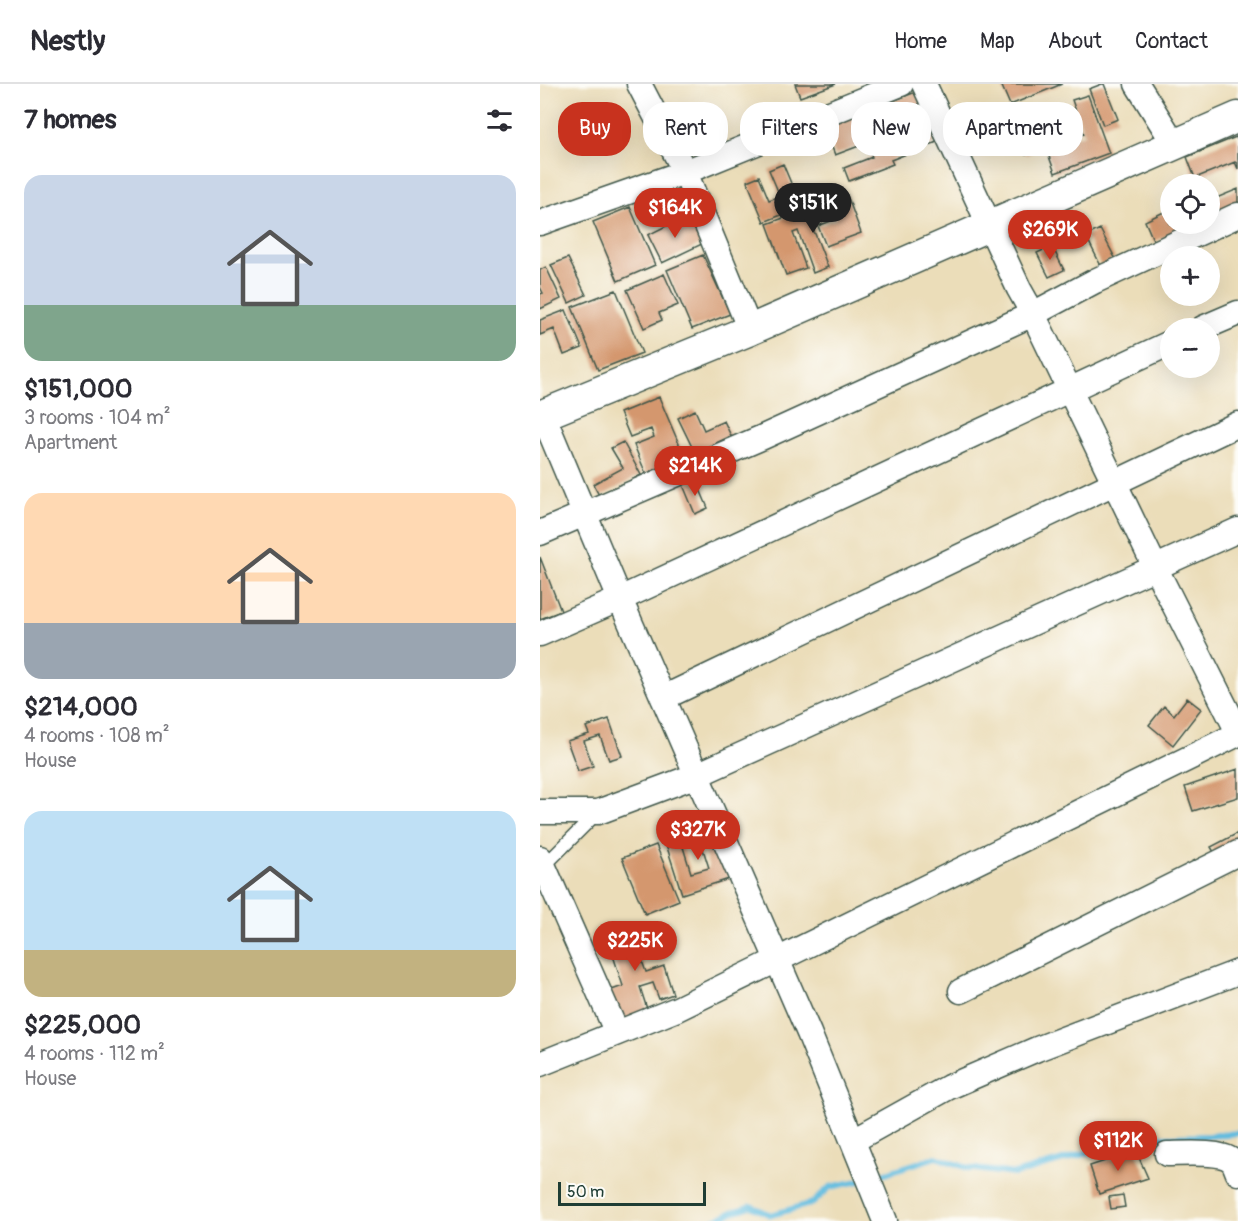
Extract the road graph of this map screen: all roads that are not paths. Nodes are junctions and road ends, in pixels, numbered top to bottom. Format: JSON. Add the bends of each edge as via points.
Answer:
{"nodes":[{"id":1,"x":639,"y":84,"type":"edge"},
{"id":2,"x":924,"y":84,"type":"edge"},
{"id":3,"x":1137,"y":84,"type":"edge"},
{"id":4,"x":896,"y":85,"type":"edge"},
{"id":5,"x":1238,"y":117,"type":"edge"},
{"id":6,"x":1175,"y":145,"type":"junction"},
{"id":7,"x":685,"y":172,"type":"junction"},
{"id":8,"x":1238,"y":215,"type":"edge"},
{"id":9,"x":540,"y":223,"type":"edge"},
{"id":10,"x":990,"y":224,"type":"junction"},
{"id":11,"x":1238,"y":312,"type":"edge"},
{"id":12,"x":1033,"y":314,"type":"junction"},
{"id":13,"x":1220,"y":320,"type":"edge"},
{"id":14,"x":750,"y":330,"type":"junction"},
{"id":15,"x":1160,"y":348,"type":"edge"},
{"id":16,"x":1070,"y":389,"type":"junction"},
{"id":17,"x":542,"y":415,"type":"edge"},
{"id":18,"x":1238,"y":424,"type":"edge"},
{"id":19,"x":1115,"y":483,"type":"junction"},
{"id":20,"x":584,"y":514,"type":"junction"},
{"id":21,"x":1238,"y":530,"type":"edge"},
{"id":22,"x":540,"y":533,"type":"edge"},
{"id":23,"x":1156,"y":569,"type":"junction"},
{"id":24,"x":620,"y":599,"type":"junction"},
{"id":25,"x":540,"y":634,"type":"edge"},
{"id":26,"x":663,"y":698,"type":"junction"},
{"id":27,"x":1238,"y":733,"type":"edge"},
{"id":28,"x":697,"y":775,"type":"junction"},
{"id":29,"x":540,"y":812,"type":"edge"},
{"id":30,"x":598,"y":812,"type":"junction"},
{"id":31,"x":1238,"y":853,"type":"edge"},
{"id":32,"x":542,"y":862,"type":"edge"},
{"id":33,"x":776,"y":960,"type":"junction"},
{"id":34,"x":1238,"y":972,"type":"edge"},
{"id":35,"x":961,"y":991,"type":"dead end"},
{"id":36,"x":618,"y":1033,"type":"junction"},
{"id":37,"x":540,"y":1064,"type":"edge"},
{"id":38,"x":854,"y":1140,"type":"junction"},
{"id":39,"x":1167,"y":1154,"type":"dead end"},
{"id":40,"x":1238,"y":1173,"type":"edge"},
{"id":41,"x":883,"y":1215,"type":"edge"}],
"edges":[{"from":1,"to":7,"type":"street"},
{"from":2,"to":10,"type":"street"},
{"from":3,"to":6,"type":"street"},
{"from":4,"to":7,"type":"street"},
{"from":5,"to":6,"type":"street"},
{"from":6,"to":10,"type":"street"},
{"from":7,"to":9,"type":"street"},
{"from":7,"to":14,"type":"street"},
{"from":8,"to":12,"type":"street"},
{"from":10,"to":12,"type":"street"},
{"from":10,"to":14,"type":"street"},
{"from":11,"to":13,"type":"street"},
{"from":12,"to":16,"type":"street"},
{"from":12,"to":20,"type":"street"},
{"from":14,"to":17,"type":"street"},
{"from":15,"to":16,"type":"street"},
{"from":16,"to":19,"type":"street"},
{"from":16,"to":24,"type":"street"},
{"from":17,"to":20,"type":"street"},
{"from":18,"to":19,"type":"street"},
{"from":19,"to":23,"type":"street"},
{"from":19,"to":26,"type":"street"},
{"from":20,"to":22,"type":"street"},
{"from":20,"to":24,"type":"street"},
{"from":21,"to":23,"type":"street"},
{"from":23,"to":27,"type":"street"},
{"from":23,"to":28,"type":"street"},
{"from":24,"to":25,"type":"street"},
{"from":24,"to":26,"type":"street"},
{"from":26,"to":28,"type":"street"},
{"from":27,"to":33,"type":"street"},
{"from":28,"to":30,"type":"street"},
{"from":28,"to":33,"type":"street"},
{"from":29,"to":30,"type":"street"},
{"from":30,"to":32,"type":"lane"},
{"from":31,"to":35,"type":"street"},
{"from":32,"to":36,"type":"street"},
{"from":33,"to":36,"type":"street"},
{"from":33,"to":38,"type":"street"},
{"from":34,"to":38,"type":"street","via":[[959,1083]]},
{"from":36,"to":37,"type":"street"},
{"from":38,"to":41,"type":"street"},
{"from":39,"to":40,"type":"street","via":[[1228,1158]]}]}
